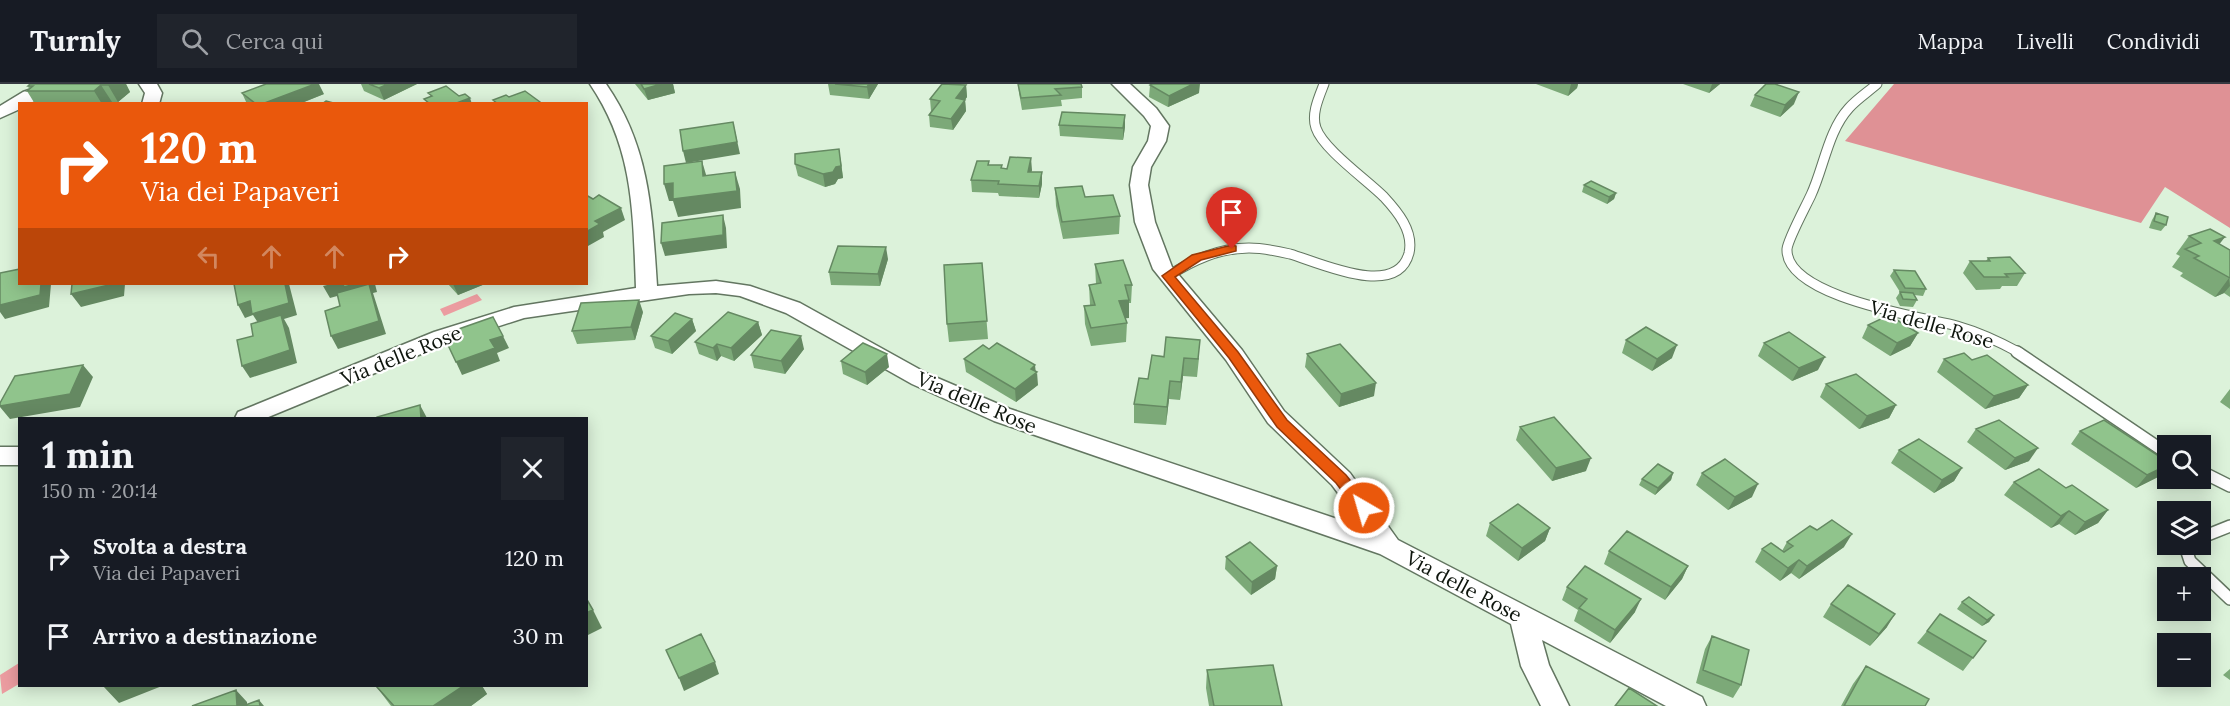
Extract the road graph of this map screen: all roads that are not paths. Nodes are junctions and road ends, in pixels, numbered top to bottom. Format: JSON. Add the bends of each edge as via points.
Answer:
{"nodes":[{"id":1,"x":61,"y":84,"type":"edge"},
{"id":2,"x":147,"y":84,"type":"edge"},
{"id":3,"x":598,"y":84,"type":"edge"},
{"id":4,"x":1120,"y":84,"type":"edge"},
{"id":5,"x":1324,"y":84,"type":"edge"},
{"id":6,"x":1877,"y":84,"type":"edge"},
{"id":7,"x":18,"y":102,"type":"edge"},
{"id":8,"x":19,"y":102,"type":"edge"},
{"id":9,"x":151,"y":102,"type":"edge"},
{"id":10,"x":0,"y":113,"type":"edge"},
{"id":11,"x":1168,"y":276,"type":"junction"},
{"id":12,"x":647,"y":293,"type":"junction"},
{"id":13,"x":249,"y":417,"type":"edge"},
{"id":14,"x":2157,"y":447,"type":"edge"},
{"id":15,"x":0,"y":456,"type":"edge"},
{"id":16,"x":18,"y":456,"type":"edge"},
{"id":17,"x":2211,"y":476,"type":"edge"},
{"id":18,"x":2230,"y":486,"type":"edge"},
{"id":19,"x":2230,"y":526,"type":"edge"},
{"id":20,"x":2211,"y":534,"type":"edge"},
{"id":21,"x":1389,"y":547,"type":"junction"},
{"id":22,"x":2188,"y":555,"type":"edge"},
{"id":23,"x":2230,"y":599,"type":"edge"},
{"id":24,"x":1523,"y":617,"type":"junction"},
{"id":25,"x":1555,"y":706,"type":"edge"},
{"id":26,"x":1692,"y":706,"type":"edge"}],
"edges":[{"from":1,"to":8,"type":"street"},
{"from":2,"to":9,"type":"street","via":[[153,88]]},
{"from":3,"to":12,"type":"street","via":[[619,118],[637,174]]},
{"from":4,"to":11,"type":"street","via":[[1160,126],[1156,145],[1142,167],[1139,185],[1145,222]]},
{"from":5,"to":11,"type":"lane","via":[[1316,104],[1316,128],[1399,216],[1410,244],[1403,265],[1389,274],[1366,277],[1280,252],[1241,248],[1196,258]]},
{"from":6,"to":14,"type":"lane","name":"Via delle Rose","via":[[1840,120],[1787,248],[1787,259],[1797,271],[1832,292],[1870,306],[1958,327],[2005,345],[2058,377]]},
{"from":7,"to":10,"type":"street"},
{"from":11,"to":21,"type":"street","via":[[1234,355],[1282,424],[1350,490]]},
{"from":12,"to":13,"type":"street","name":"Via delle Rose","via":[[536,309],[471,326]]},
{"from":12,"to":21,"type":"street","name":"Via delle Rose","via":[[716,287],[759,294],[811,317],[920,379],[994,412]]},
{"from":15,"to":16,"type":"street"},
{"from":17,"to":18,"type":"lane"},
{"from":19,"to":20,"type":"lane"},
{"from":21,"to":24,"type":"street","name":"Via delle Rose"},
{"from":22,"to":23,"type":"lane"},
{"from":24,"to":25,"type":"street","via":[[1535,666]]},
{"from":24,"to":26,"type":"street","name":"Via delle Rose"}]}
